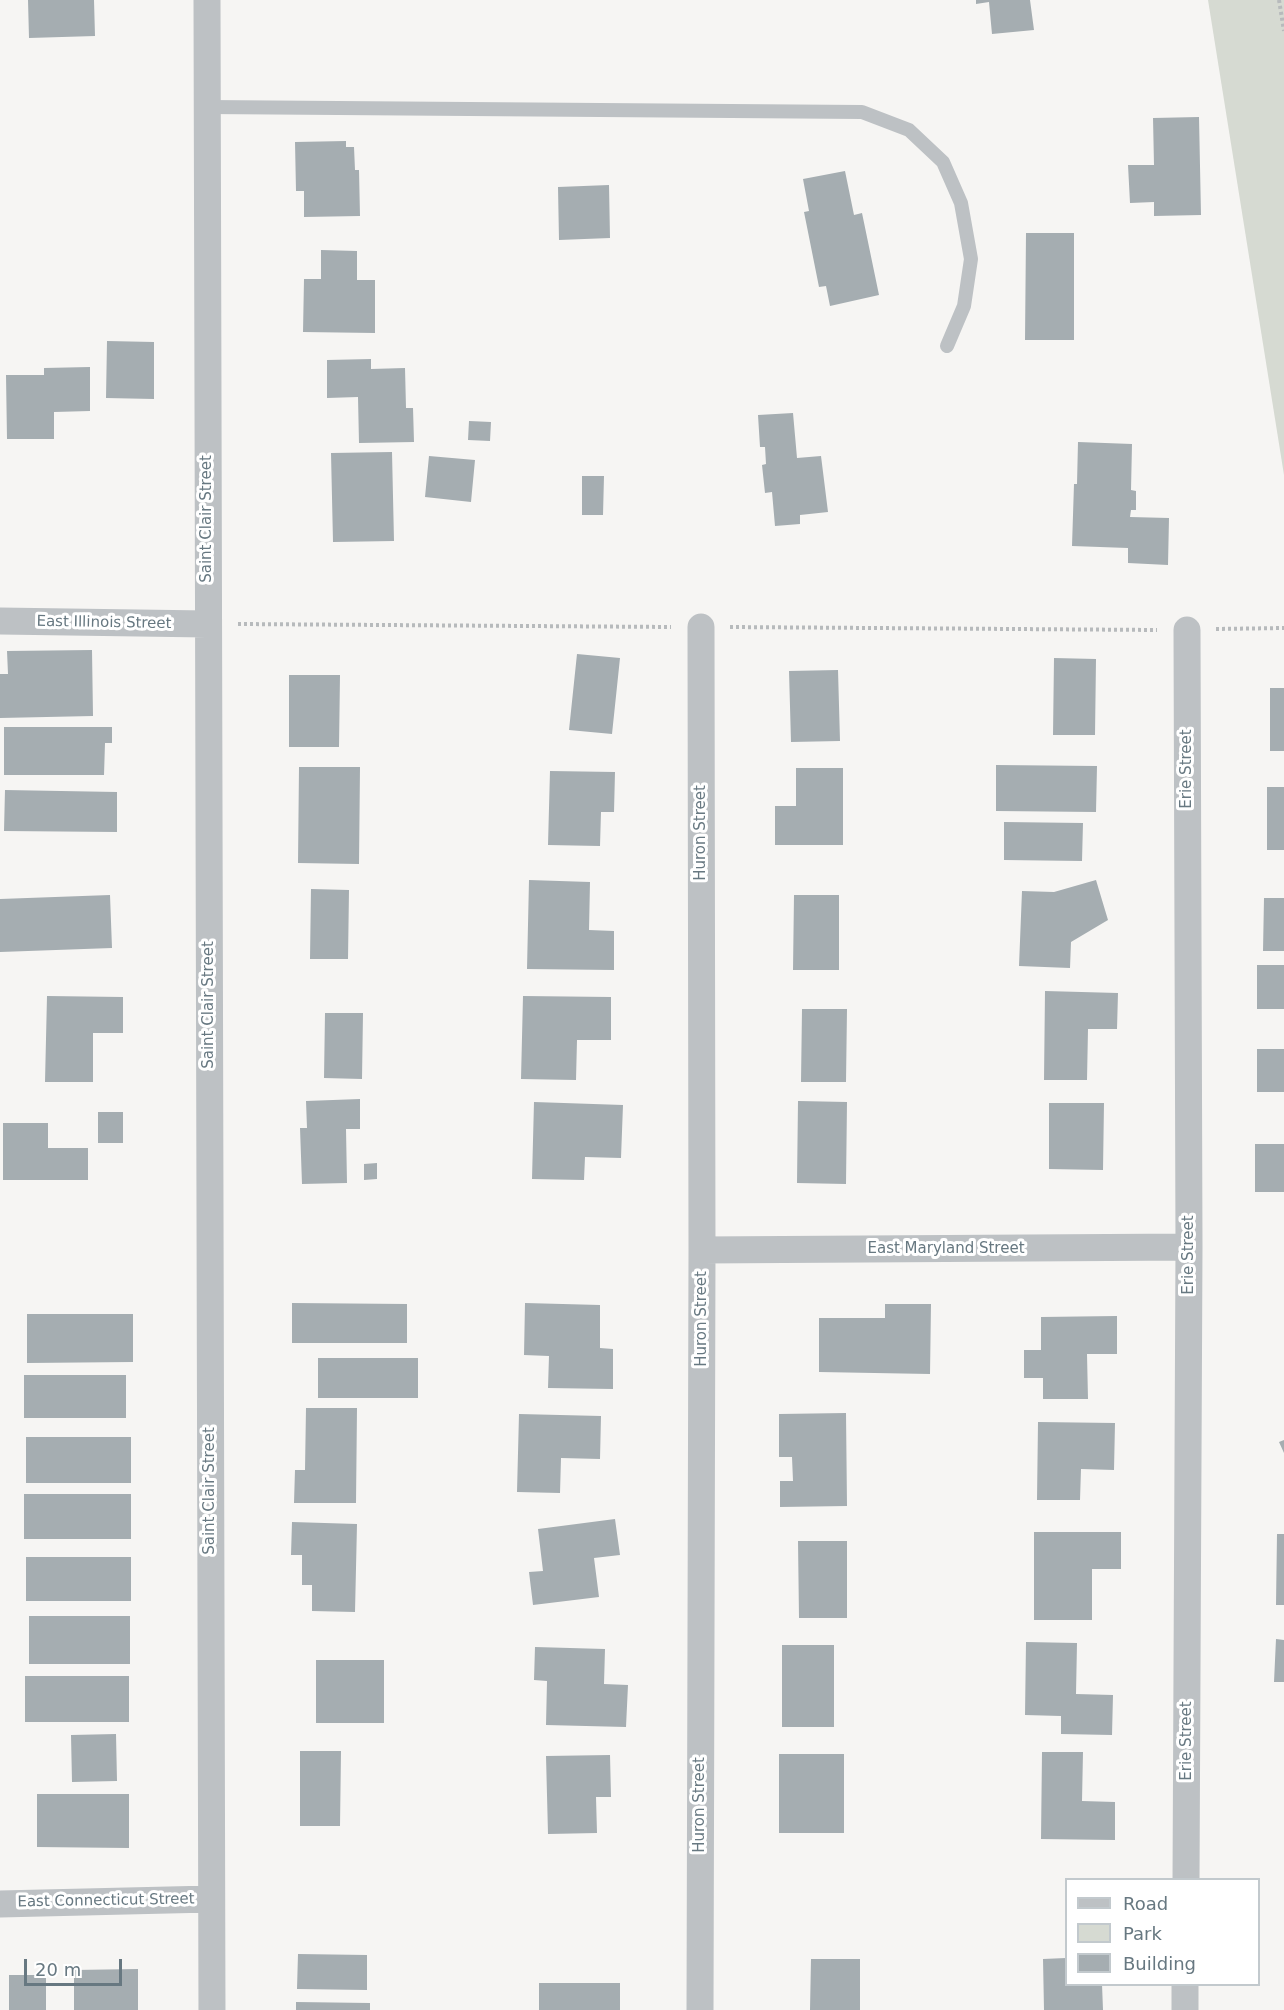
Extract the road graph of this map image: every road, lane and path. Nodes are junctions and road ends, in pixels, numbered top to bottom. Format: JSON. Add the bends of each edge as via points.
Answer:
{"nodes":[{"id":1,"x":207,"y":0,"type":"edge"},
{"id":2,"x":1279,"y":0,"type":"edge"},
{"id":3,"x":1284,"y":31,"type":"edge"},
{"id":4,"x":207,"y":107,"type":"junction"},
{"id":5,"x":947,"y":346,"type":"dead end"},
{"id":6,"x":0,"y":621,"type":"edge"},
{"id":7,"x":207,"y":624,"type":"junction"},
{"id":8,"x":700,"y":627,"type":"junction"},
{"id":9,"x":1284,"y":628,"type":"edge"},
{"id":10,"x":1187,"y":630,"type":"junction"},
{"id":11,"x":1189,"y":1247,"type":"junction"},
{"id":12,"x":702,"y":1250,"type":"junction"},
{"id":13,"x":1186,"y":1878,"type":"edge"},
{"id":14,"x":211,"y":1899,"type":"junction"},
{"id":15,"x":0,"y":1904,"type":"edge"},
{"id":16,"x":1185,"y":1986,"type":"edge"},
{"id":17,"x":212,"y":2010,"type":"edge"},
{"id":18,"x":700,"y":2010,"type":"edge"},
{"id":19,"x":1185,"y":2010,"type":"edge"}],
"edges":[{"from":1,"to":4,"type":"street","name":"Saint Clair Street"},
{"from":2,"to":3,"type":"path"},
{"from":4,"to":5,"type":"lane","via":[[862,112],[909,130],[943,162],[961,203],[971,258],[964,306]]},
{"from":4,"to":7,"type":"street","name":"Saint Clair Street"},
{"from":6,"to":7,"type":"street","name":"East Illinois Street"},
{"from":7,"to":8,"type":"path"},
{"from":7,"to":14,"type":"street","name":"Saint Clair Street"},
{"from":8,"to":10,"type":"path"},
{"from":8,"to":12,"type":"street","name":"Huron Street"},
{"from":9,"to":10,"type":"path"},
{"from":10,"to":11,"type":"street","name":"Erie Street"},
{"from":11,"to":12,"type":"street","name":"East Maryland Street"},
{"from":11,"to":13,"type":"street","name":"Erie Street"},
{"from":12,"to":18,"type":"street","name":"Huron Street"},
{"from":14,"to":15,"type":"street","name":"East Connecticut Street"},
{"from":14,"to":17,"type":"street","name":"Saint Clair Street"},
{"from":16,"to":19,"type":"street"}]}
